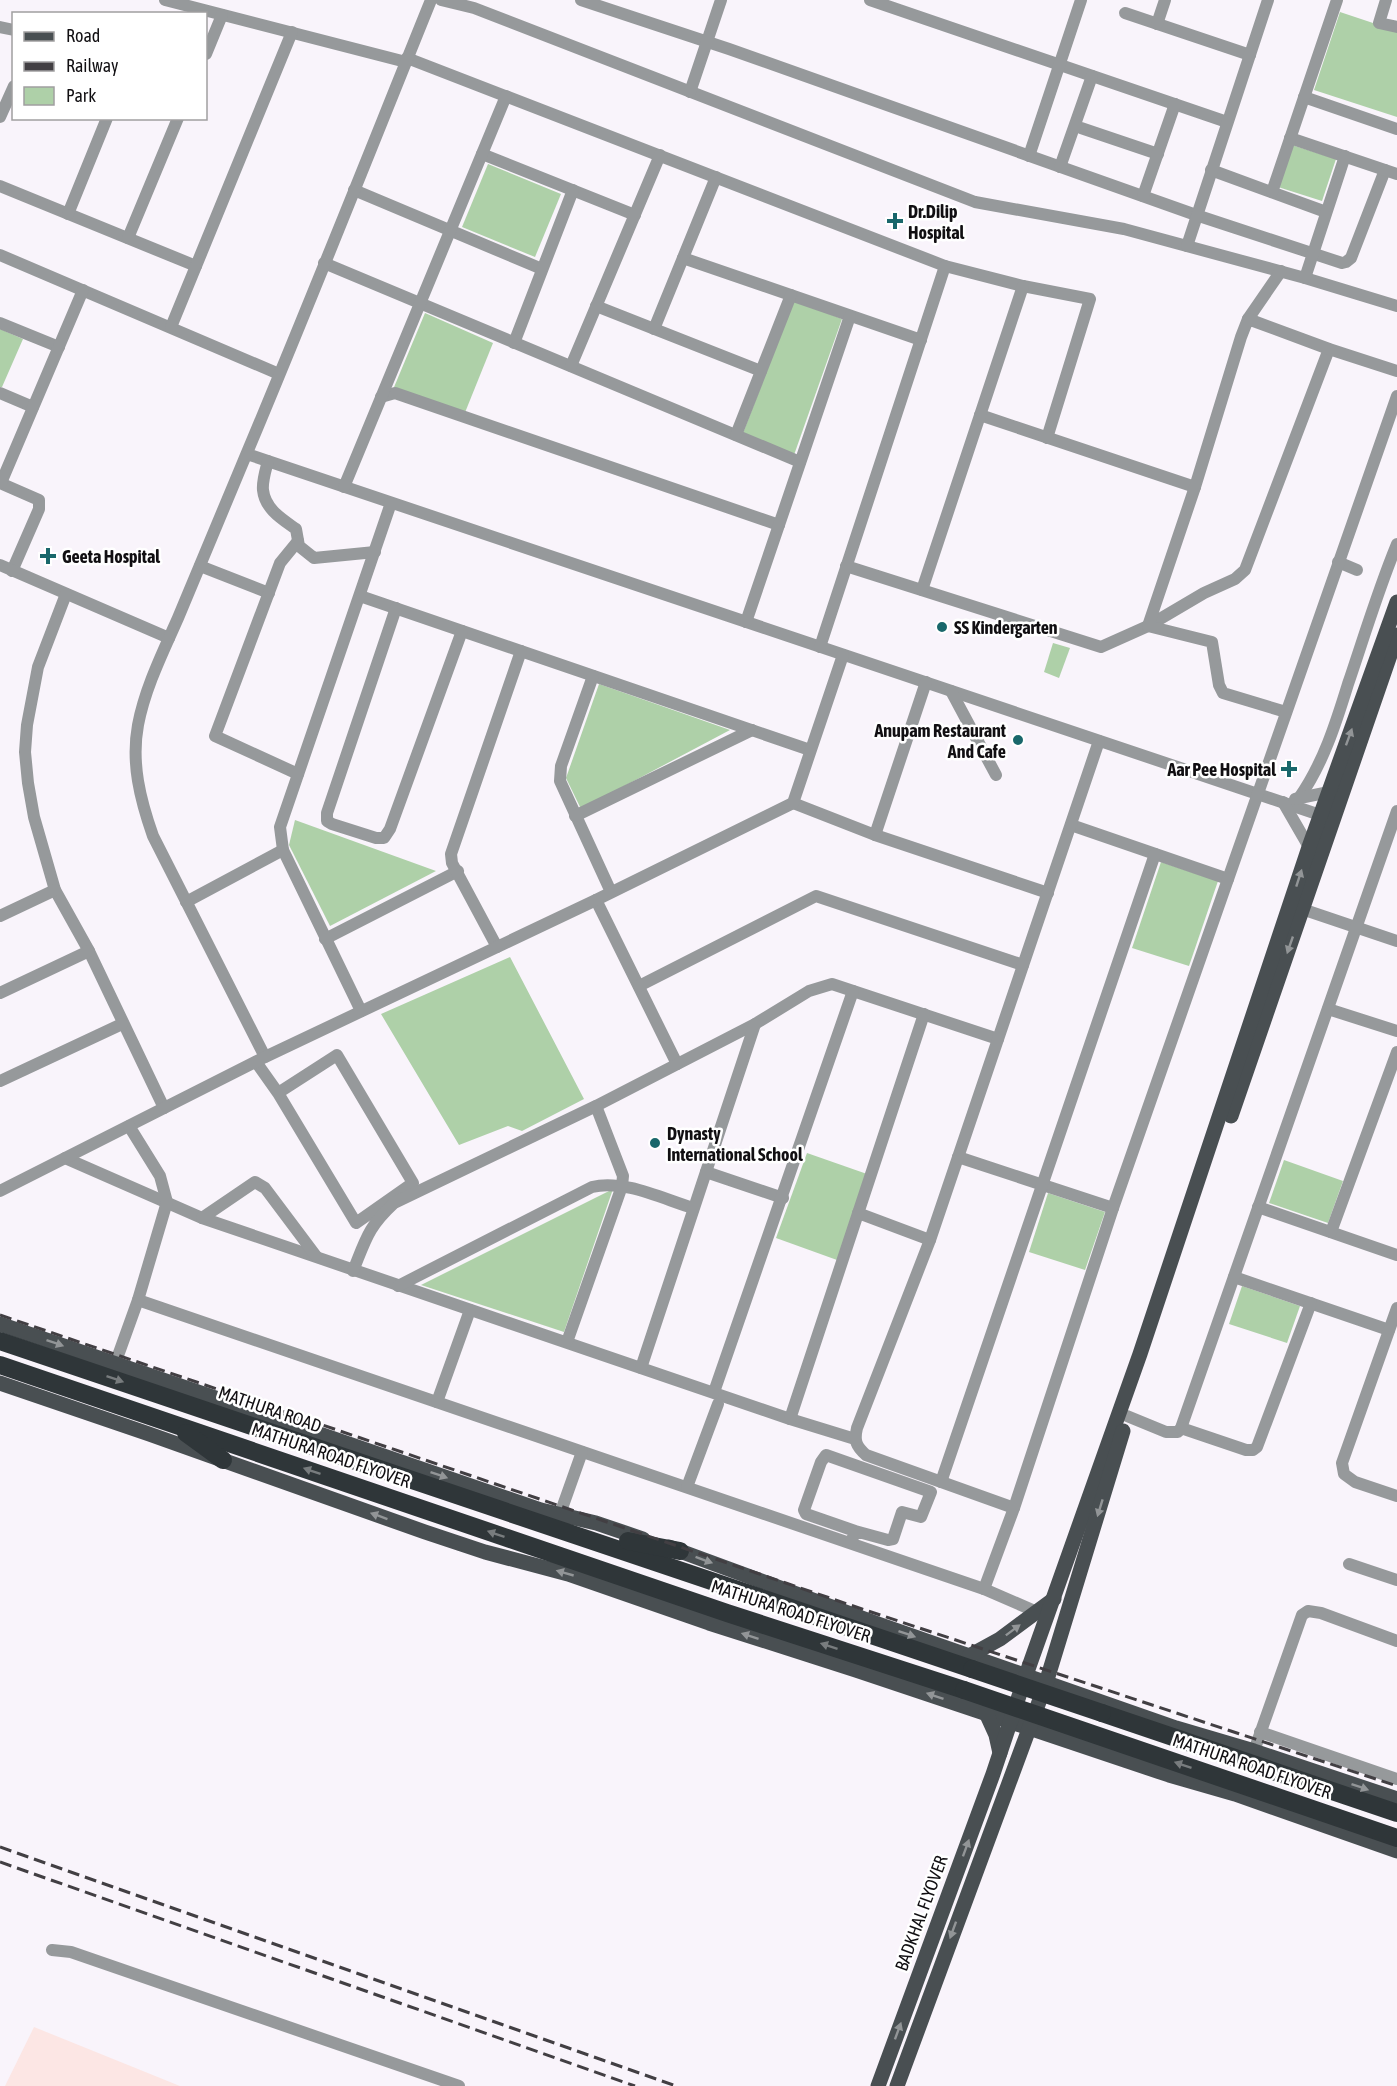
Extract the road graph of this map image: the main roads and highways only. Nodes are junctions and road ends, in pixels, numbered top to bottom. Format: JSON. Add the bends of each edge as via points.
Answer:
{"nodes":[{"id":1,"x":1397,"y":602,"type":"edge"},
{"id":2,"x":1397,"y":635,"type":"edge"},
{"id":3,"x":1327,"y":817,"type":"junction"},
{"id":4,"x":1296,"y":907,"type":"junction"},
{"id":5,"x":0,"y":1324,"type":"edge"},
{"id":6,"x":0,"y":1341,"type":"edge"},
{"id":7,"x":0,"y":1365,"type":"edge"},
{"id":8,"x":0,"y":1383,"type":"edge"},
{"id":9,"x":172,"y":1423,"type":"junction"},
{"id":10,"x":223,"y":1460,"type":"junction"},
{"id":11,"x":526,"y":1518,"type":"junction"},
{"id":12,"x":680,"y":1551,"type":"junction"},
{"id":13,"x":1054,"y":1599,"type":"junction"},
{"id":14,"x":969,"y":1656,"type":"junction"},
{"id":15,"x":991,"y":1663,"type":"junction"},
{"id":16,"x":1026,"y":1675,"type":"junction"},
{"id":17,"x":1046,"y":1683,"type":"junction"},
{"id":18,"x":1096,"y":1700,"type":"junction"},
{"id":19,"x":982,"y":1707,"type":"junction"},
{"id":20,"x":1011,"y":1721,"type":"junction"},
{"id":21,"x":1029,"y":1728,"type":"junction"},
{"id":22,"x":1085,"y":1747,"type":"junction"},
{"id":23,"x":1000,"y":1753,"type":"junction"},
{"id":24,"x":1019,"y":1757,"type":"junction"},
{"id":25,"x":1169,"y":1776,"type":"junction"},
{"id":26,"x":1397,"y":1799,"type":"edge"},
{"id":27,"x":1397,"y":1813,"type":"edge"},
{"id":28,"x":1397,"y":1838,"type":"edge"},
{"id":29,"x":1397,"y":1851,"type":"edge"},
{"id":30,"x":878,"y":2086,"type":"edge"},
{"id":31,"x":897,"y":2086,"type":"edge"}],
"edges":[{"from":3,"to":1,"type":"main road","one_way":true,"via":[[1329,792]]},
{"from":2,"to":3,"type":"main road"},
{"from":3,"to":4,"type":"main road"},
{"from":4,"to":3,"type":"main road","one_way":true,"via":[[1309,847]]},
{"from":4,"to":13,"type":"main road","name":"BADKHAL FLYOVER"},
{"from":4,"to":17,"type":"main road","name":"BADKHAL FLYOVER","one_way":true,"via":[[1127,1416]]},
{"from":5,"to":12,"type":"main road","one_way":true,"via":[[523,1503]]},
{"from":6,"to":11,"type":"highway","name":"MATHURA ROAD","one_way":true},
{"from":7,"to":9,"type":"highway"},
{"from":8,"to":10,"type":"main road"},
{"from":9,"to":10,"type":"highway"},
{"from":19,"to":9,"type":"highway","name":"MATHURA ROAD FLYOVER","one_way":true,"bridge":true,"via":[[591,1566]]},
{"from":19,"to":10,"type":"main road","one_way":true,"via":[[709,1623],[568,1574],[484,1552]]},
{"from":11,"to":12,"type":"highway"},
{"from":11,"to":27,"type":"highway","name":"MATHURA ROAD FLYOVER","bridge":true},
{"from":12,"to":14,"type":"main road","one_way":true},
{"from":14,"to":13,"type":"main road","one_way":true,"via":[[1000,1639]]},
{"from":13,"to":16,"type":"main road","name":"BADKHAL FLYOVER"},
{"from":14,"to":15,"type":"main road"},
{"from":15,"to":16,"type":"main road"},
{"from":15,"to":19,"type":"main road","via":[[991,1691]]},
{"from":16,"to":17,"type":"main road"},
{"from":16,"to":20,"type":"main road","name":"BADKHAL FLYOVER"},
{"from":17,"to":18,"type":"main road"},
{"from":17,"to":21,"type":"main road","name":"BADKHAL FLYOVER"},
{"from":18,"to":22,"type":"main road","via":[[1088,1704],[1080,1720],[1078,1736]]},
{"from":18,"to":26,"type":"main road","one_way":true},
{"from":19,"to":20,"type":"main road"},
{"from":19,"to":23,"type":"main road"},
{"from":28,"to":19,"type":"highway","name":"MATHURA ROAD FLYOVER","one_way":true,"bridge":true},
{"from":20,"to":21,"type":"main road"},
{"from":20,"to":23,"type":"main road","name":"BADKHAL FLYOVER"},
{"from":21,"to":22,"type":"main road"},
{"from":21,"to":24,"type":"main road","name":"BADKHAL FLYOVER"},
{"from":22,"to":25,"type":"main road"},
{"from":30,"to":23,"type":"main road","name":"BADKHAL FLYOVER","one_way":true},
{"from":24,"to":25,"type":"main road","via":[[1036,1743],[1048,1744],[1130,1772]]},
{"from":24,"to":31,"type":"main road","name":"BADKHAL FLYOVER","one_way":true},
{"from":25,"to":29,"type":"main road","via":[[1235,1794]]}]}
